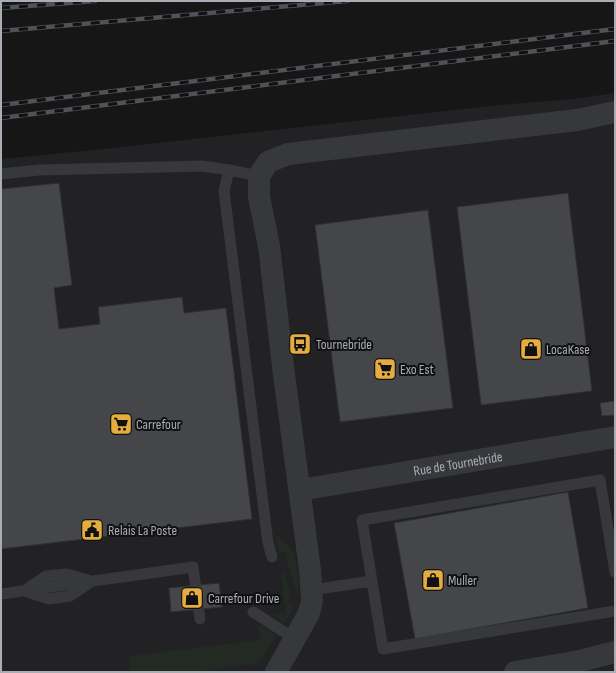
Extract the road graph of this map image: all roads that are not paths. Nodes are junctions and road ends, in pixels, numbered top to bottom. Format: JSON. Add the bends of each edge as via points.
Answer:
{"nodes":[{"id":1,"x":615,"y":112,"type":"edge"},
{"id":2,"x":229,"y":170,"type":"junction"},
{"id":3,"x":1,"y":174,"type":"edge"},
{"id":4,"x":259,"y":176,"type":"junction"},
{"id":5,"x":615,"y":437,"type":"edge"},
{"id":6,"x":300,"y":490,"type":"junction"},
{"id":7,"x":272,"y":557,"type":"dead end"},
{"id":8,"x":615,"y":572,"type":"edge"},
{"id":9,"x":372,"y":581,"type":"junction"},
{"id":10,"x":312,"y":589,"type":"junction"},
{"id":11,"x":1,"y":594,"type":"edge"},
{"id":12,"x":615,"y":611,"type":"edge"},
{"id":13,"x":254,"y":612,"type":"dead end"},
{"id":14,"x":200,"y":619,"type":"dead end"},
{"id":15,"x":295,"y":639,"type":"junction"},
{"id":16,"x":615,"y":652,"type":"edge"},
{"id":17,"x":276,"y":672,"type":"edge"},
{"id":18,"x":515,"y":672,"type":"edge"}],
"edges":[{"from":1,"to":4,"type":"street","via":[[577,120],[288,154],[268,162]]},
{"from":2,"to":3,"type":"lane","via":[[202,166],[39,170]]},
{"from":2,"to":4,"type":"lane"},
{"from":2,"to":7,"type":"lane","via":[[224,191],[268,543]]},
{"from":4,"to":6,"type":"street","via":[[259,197],[269,246]]},
{"from":5,"to":6,"type":"street","name":"Rue de Tournebride"},
{"from":6,"to":10,"type":"street"},
{"from":8,"to":9,"type":"lane","via":[[600,480],[362,520]]},
{"from":9,"to":10,"type":"lane"},
{"from":9,"to":12,"type":"lane","via":[[383,649]]},
{"from":10,"to":15,"type":"street","via":[[308,615]]},
{"from":11,"to":14,"type":"lane","via":[[193,567]]},
{"from":13,"to":15,"type":"lane"},
{"from":15,"to":17,"type":"street"},
{"from":16,"to":18,"type":"street"}]}
